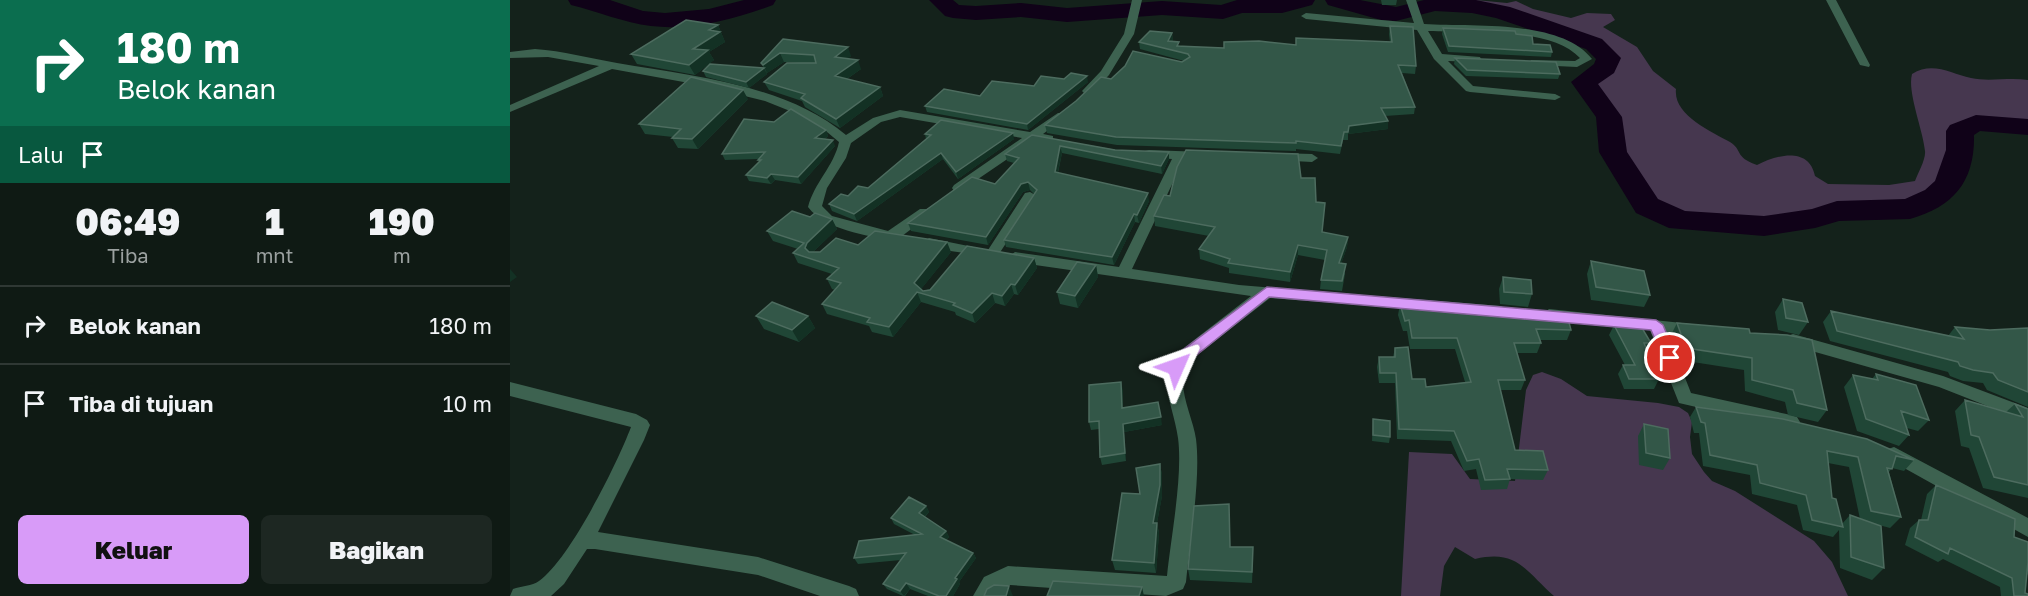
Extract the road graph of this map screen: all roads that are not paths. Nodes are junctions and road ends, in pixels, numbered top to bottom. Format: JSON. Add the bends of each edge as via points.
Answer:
{"nodes":[{"id":1,"x":1411,"y":0,"type":"edge"},
{"id":2,"x":1831,"y":0,"type":"edge"},
{"id":3,"x":1136,"y":2,"type":"edge"},
{"id":4,"x":1306,"y":16,"type":"dead end"},
{"id":5,"x":1422,"y":27,"type":"junction"},
{"id":6,"x":510,"y":55,"type":"edge"},
{"id":7,"x":1438,"y":57,"type":"junction"},
{"id":8,"x":1484,"y":59,"type":"edge"},
{"id":9,"x":1519,"y":61,"type":"edge"},
{"id":10,"x":1865,"y":65,"type":"dead end"},
{"id":11,"x":604,"y":68,"type":"junction"},
{"id":12,"x":1555,"y":97,"type":"dead end"},
{"id":13,"x":1082,"y":98,"type":"edge"},
{"id":14,"x":514,"y":107,"type":"edge"},
{"id":15,"x":1073,"y":107,"type":"edge"},
{"id":16,"x":1034,"y":136,"type":"junction"},
{"id":17,"x":845,"y":141,"type":"junction"},
{"id":18,"x":1065,"y":143,"type":"edge"},
{"id":19,"x":1134,"y":153,"type":"edge"},
{"id":20,"x":1180,"y":155,"type":"junction"},
{"id":21,"x":1213,"y":156,"type":"edge"},
{"id":22,"x":1268,"y":157,"type":"edge"},
{"id":23,"x":1312,"y":158,"type":"dead end"},
{"id":24,"x":1030,"y":195,"type":"dead end"},
{"id":25,"x":890,"y":236,"type":"junction"},
{"id":26,"x":992,"y":254,"type":"junction"},
{"id":27,"x":1123,"y":274,"type":"junction"},
{"id":28,"x":1267,"y":292,"type":"junction"},
{"id":29,"x":1656,"y":325,"type":"junction"},
{"id":30,"x":1712,"y":330,"type":"edge"},
{"id":31,"x":1780,"y":338,"type":"edge"},
{"id":32,"x":510,"y":389,"type":"edge"},
{"id":33,"x":2028,"y":415,"type":"edge"},
{"id":34,"x":1810,"y":427,"type":"edge"},
{"id":35,"x":1880,"y":448,"type":"edge"},
{"id":36,"x":2028,"y":528,"type":"edge"},
{"id":37,"x":581,"y":541,"type":"junction"},
{"id":38,"x":510,"y":595,"type":"edge"},
{"id":39,"x":515,"y":596,"type":"edge"},
{"id":40,"x":520,"y":596,"type":"edge"},
{"id":41,"x":849,"y":596,"type":"edge"},
{"id":42,"x":983,"y":596,"type":"edge"}],
"edges":[{"from":1,"to":5,"type":"street"},
{"from":2,"to":10,"type":"street"},
{"from":3,"to":13,"type":"street","via":[[1125,51]]},
{"from":4,"to":5,"type":"street"},
{"from":5,"to":7,"type":"street"},
{"from":5,"to":9,"type":"street","via":[[1521,33],[1560,40],[1576,46],[1587,59],[1577,64]]},
{"from":6,"to":11,"type":"street","via":[[563,55]]},
{"from":7,"to":8,"type":"street"},
{"from":7,"to":12,"type":"street","via":[[1468,88]]},
{"from":11,"to":14,"type":"street"},
{"from":11,"to":17,"type":"street","via":[[756,90],[819,119]]},
{"from":15,"to":16,"type":"street"},
{"from":16,"to":17,"type":"street","via":[[900,113],[877,120]]},
{"from":16,"to":18,"type":"street"},
{"from":16,"to":25,"type":"street"},
{"from":17,"to":25,"type":"street","via":[[839,159],[819,186],[815,207],[847,231]]},
{"from":19,"to":20,"type":"street"},
{"from":20,"to":21,"type":"street"},
{"from":20,"to":27,"type":"street"},
{"from":22,"to":23,"type":"street"},
{"from":24,"to":26,"type":"street"},
{"from":25,"to":26,"type":"street","via":[[960,254]]},
{"from":26,"to":27,"type":"street"},
{"from":27,"to":28,"type":"street"},
{"from":28,"to":29,"type":"street"},
{"from":28,"to":42,"type":"street","via":[[1182,358],[1176,367],[1176,394],[1187,438],[1188,462],[1176,582],[1166,586],[1008,575],[991,584]]},
{"from":29,"to":30,"type":"street"},
{"from":29,"to":34,"type":"street","via":[[1685,398]]},
{"from":31,"to":33,"type":"street","via":[[1943,382]]},
{"from":32,"to":37,"type":"street","via":[[641,425]]},
{"from":35,"to":36,"type":"street"},
{"from":37,"to":40,"type":"street","via":[[546,589]]},
{"from":37,"to":41,"type":"street","via":[[758,566]]},
{"from":38,"to":39,"type":"street"}]}
